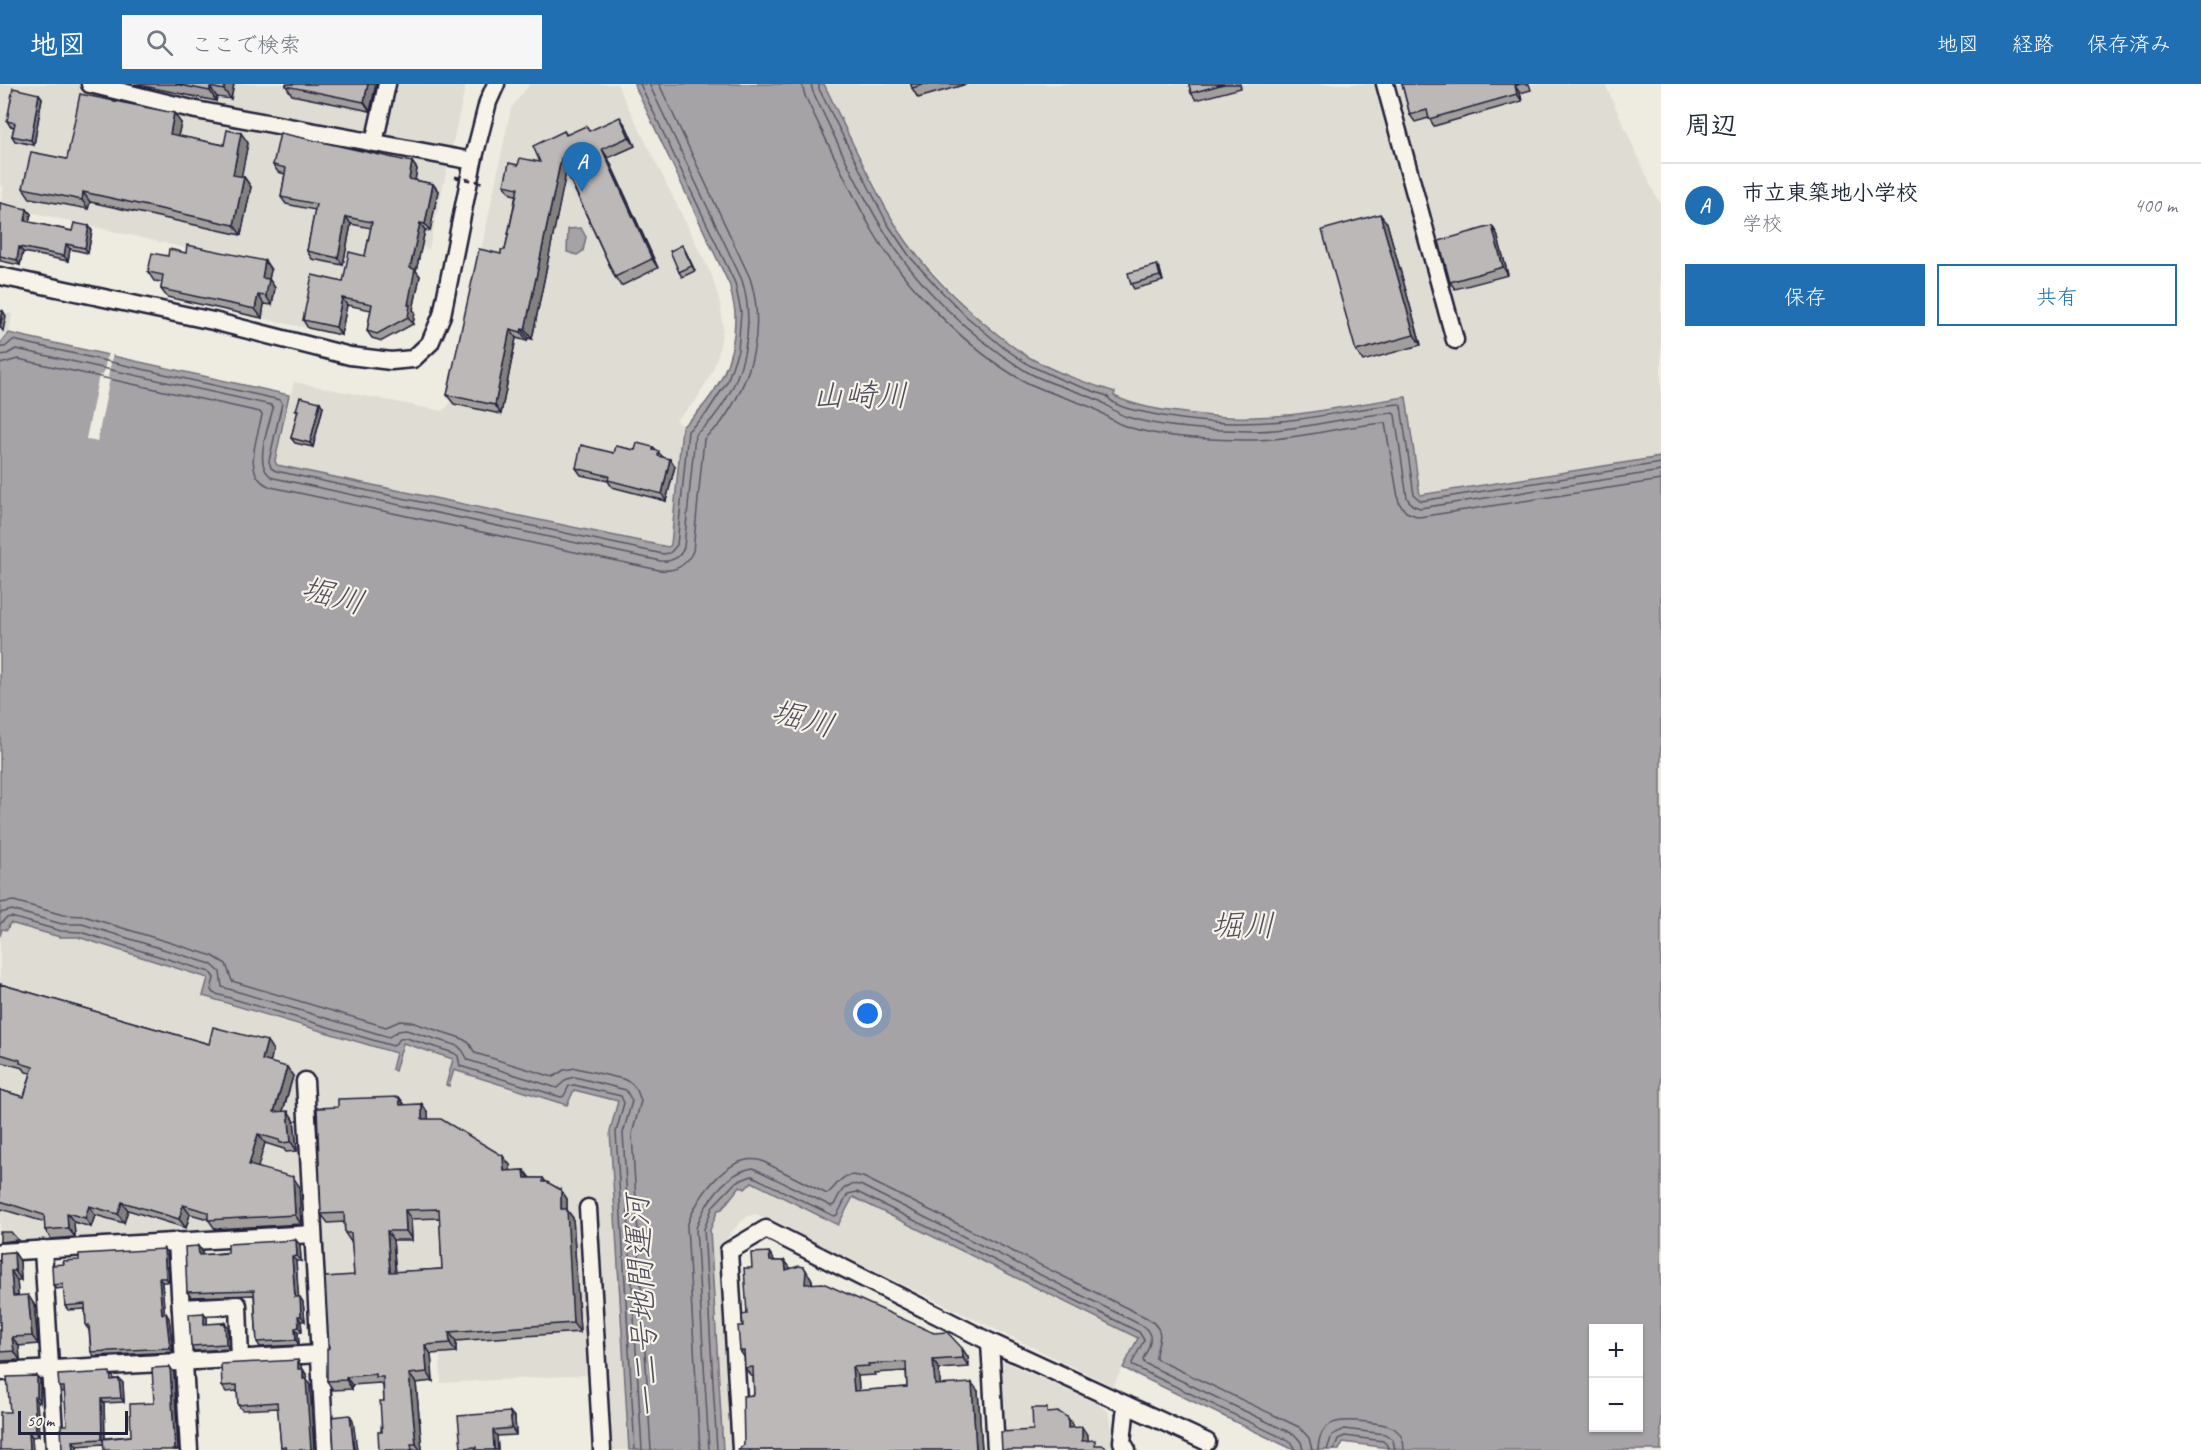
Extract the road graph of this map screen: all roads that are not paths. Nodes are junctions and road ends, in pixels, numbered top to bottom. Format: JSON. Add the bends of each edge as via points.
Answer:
{"nodes":[{"id":1,"x":90,"y":84,"type":"edge"},
{"id":2,"x":387,"y":84,"type":"edge"},
{"id":3,"x":496,"y":84,"type":"edge"},
{"id":4,"x":1385,"y":84,"type":"edge"},
{"id":5,"x":374,"y":143,"type":"junction"},
{"id":6,"x":473,"y":161,"type":"junction"},
{"id":7,"x":0,"y":276,"type":"edge"},
{"id":8,"x":1455,"y":340,"type":"dead end"},
{"id":9,"x":305,"y":1081,"type":"dead end"},
{"id":10,"x":588,"y":1208,"type":"dead end"},
{"id":11,"x":313,"y":1234,"type":"junction"},
{"id":12,"x":177,"y":1241,"type":"junction"},
{"id":13,"x":44,"y":1249,"type":"junction"},
{"id":14,"x":0,"y":1252,"type":"edge"},
{"id":15,"x":181,"y":1308,"type":"junction"},
{"id":16,"x":990,"y":1342,"type":"junction"},
{"id":17,"x":320,"y":1354,"type":"junction"},
{"id":18,"x":240,"y":1359,"type":"junction"},
{"id":19,"x":184,"y":1362,"type":"junction"},
{"id":20,"x":50,"y":1369,"type":"junction"},
{"id":21,"x":0,"y":1372,"type":"edge"},
{"id":22,"x":1126,"y":1405,"type":"junction"},
{"id":23,"x":1207,"y":1442,"type":"dead end"},
{"id":24,"x":55,"y":1450,"type":"edge"},
{"id":25,"x":189,"y":1450,"type":"edge"},
{"id":26,"x":325,"y":1450,"type":"edge"},
{"id":27,"x":602,"y":1450,"type":"edge"},
{"id":28,"x":741,"y":1450,"type":"edge"},
{"id":29,"x":996,"y":1450,"type":"edge"},
{"id":30,"x":1127,"y":1450,"type":"edge"}],
"edges":[{"from":1,"to":5,"type":"street","via":[[196,110]]},
{"from":2,"to":5,"type":"street"},
{"from":3,"to":6,"type":"street"},
{"from":4,"to":8,"type":"street"},
{"from":5,"to":6,"type":"street"},
{"from":6,"to":7,"type":"street","via":[[442,315],[430,344],[413,359],[391,361],[350,356],[213,321]]},
{"from":9,"to":11,"type":"street"},
{"from":10,"to":27,"type":"street"},
{"from":11,"to":12,"type":"street"},
{"from":11,"to":17,"type":"street"},
{"from":12,"to":13,"type":"street"},
{"from":12,"to":15,"type":"street"},
{"from":13,"to":14,"type":"street"},
{"from":13,"to":20,"type":"street"},
{"from":15,"to":18,"type":"street","via":[[237,1305]]},
{"from":15,"to":19,"type":"street"},
{"from":16,"to":22,"type":"street"},
{"from":16,"to":28,"type":"street","via":[[766,1229],[729,1251]]},
{"from":16,"to":29,"type":"street"},
{"from":17,"to":18,"type":"street"},
{"from":17,"to":26,"type":"street"},
{"from":18,"to":19,"type":"street"},
{"from":19,"to":20,"type":"street"},
{"from":19,"to":25,"type":"street"},
{"from":20,"to":21,"type":"street"},
{"from":20,"to":24,"type":"street"},
{"from":22,"to":23,"type":"street"},
{"from":22,"to":30,"type":"street","via":[[1122,1442]]}]}
